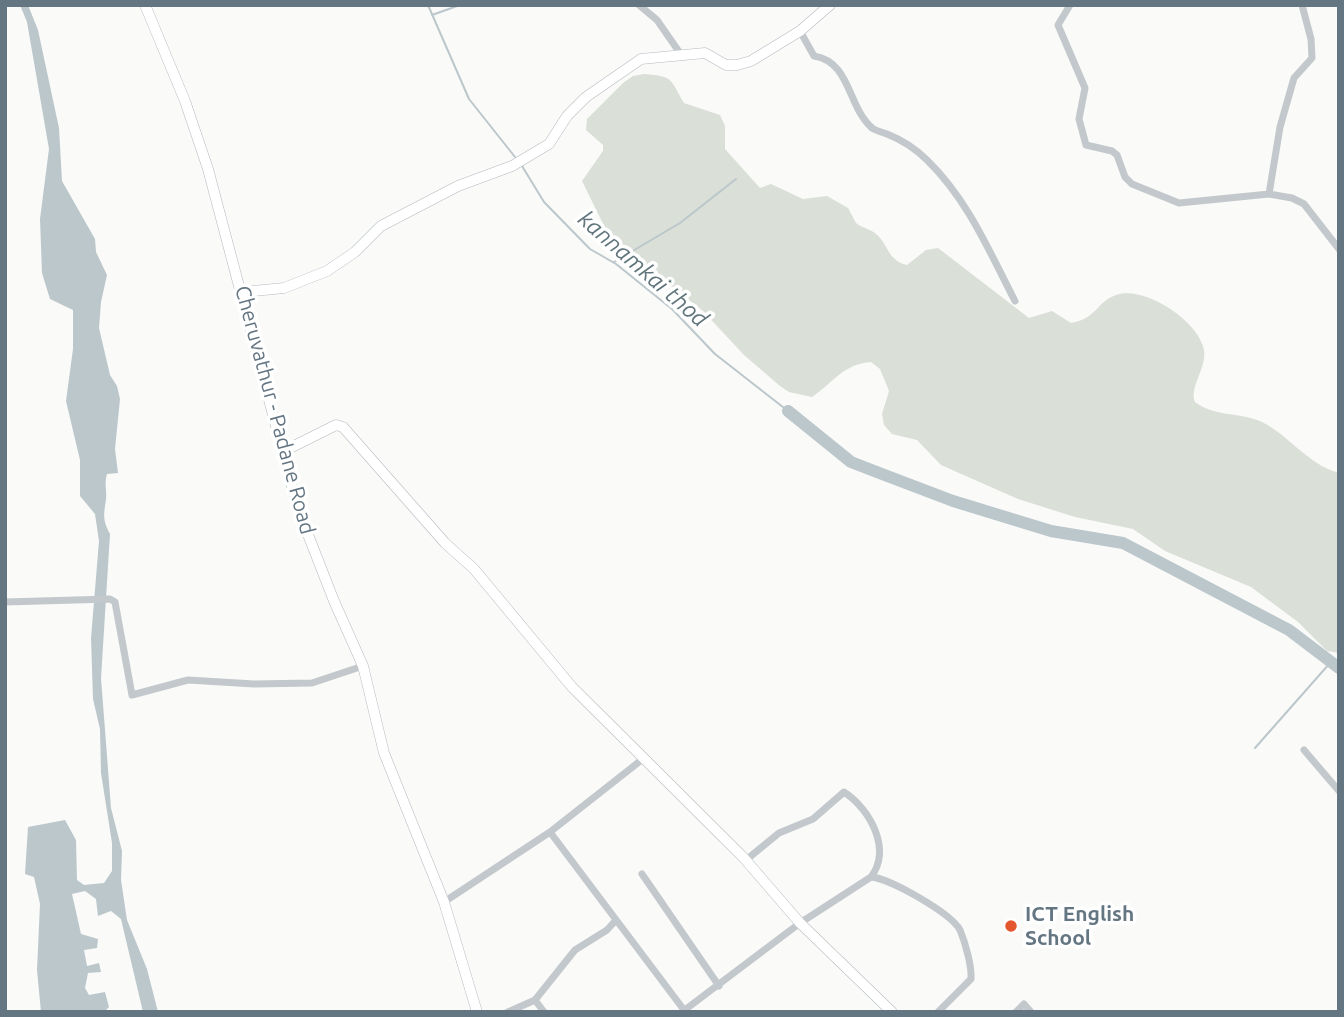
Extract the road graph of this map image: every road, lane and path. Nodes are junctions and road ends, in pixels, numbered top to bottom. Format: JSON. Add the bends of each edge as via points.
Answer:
{"nodes":[{"id":1,"x":145,"y":5,"type":"edge"},
{"id":2,"x":639,"y":5,"type":"edge"},
{"id":3,"x":830,"y":5,"type":"edge"},
{"id":4,"x":1070,"y":5,"type":"edge"},
{"id":5,"x":1302,"y":5,"type":"edge"},
{"id":6,"x":800,"y":31,"type":"junction"},
{"id":7,"x":682,"y":57,"type":"junction"},
{"id":8,"x":1269,"y":194,"type":"junction"},
{"id":9,"x":1339,"y":249,"type":"edge"},
{"id":10,"x":243,"y":292,"type":"junction"},
{"id":11,"x":1014,"y":301,"type":"dead end"},
{"id":12,"x":282,"y":452,"type":"junction"},
{"id":13,"x":5,"y":602,"type":"edge"},
{"id":14,"x":363,"y":666,"type":"junction"},
{"id":15,"x":1304,"y":750,"type":"dead end"},
{"id":16,"x":644,"y":758,"type":"junction"},
{"id":17,"x":1339,"y":791,"type":"edge"},
{"id":18,"x":550,"y":832,"type":"junction"},
{"id":19,"x":746,"y":860,"type":"junction"},
{"id":20,"x":642,"y":874,"type":"dead end"},
{"id":21,"x":871,"y":877,"type":"junction"},
{"id":22,"x":444,"y":902,"type":"junction"},
{"id":23,"x":616,"y":920,"type":"junction"},
{"id":24,"x":800,"y":923,"type":"junction"},
{"id":25,"x":719,"y":986,"type":"junction"},
{"id":26,"x":534,"y":1000,"type":"junction"},
{"id":27,"x":683,"y":1011,"type":"edge"},
{"id":28,"x":890,"y":1011,"type":"edge"},
{"id":29,"x":477,"y":1012,"type":"edge"},
{"id":30,"x":508,"y":1012,"type":"edge"},
{"id":31,"x":544,"y":1012,"type":"edge"},
{"id":32,"x":937,"y":1012,"type":"edge"},
{"id":33,"x":1016,"y":1012,"type":"edge"},
{"id":34,"x":1031,"y":1012,"type":"edge"}],
"edges":[{"from":1,"to":10,"type":"street","name":"Cheruvathur - Padane Road","via":[[194,126]]},
{"from":2,"to":7,"type":"street","via":[[657,20]]},
{"from":3,"to":6,"type":"street"},
{"from":4,"to":8,"type":"street","via":[[1058,25],[1085,88],[1079,119],[1086,145],[1112,150],[1132,184],[1179,203]]},
{"from":5,"to":8,"type":"street","via":[[1312,58],[1294,78]]},
{"from":6,"to":7,"type":"street","via":[[737,65],[726,65],[705,53]]},
{"from":6,"to":11,"type":"street","via":[[814,56],[833,63],[841,73],[874,130],[905,142],[959,197],[983,234],[985,247]]},
{"from":7,"to":10,"type":"street","via":[[641,59],[628,66],[586,97],[549,144],[512,166],[458,186],[391,220],[327,271],[284,288]]},
{"from":8,"to":9,"type":"street","via":[[1304,204]]},
{"from":10,"to":12,"type":"street","name":"Cheruvathur - Padane Road"},
{"from":12,"to":14,"type":"street","name":"Cheruvathur - Padane Road","via":[[316,558]]},
{"from":12,"to":16,"type":"street","via":[[336,425],[343,427],[445,543],[474,569],[548,660]]},
{"from":13,"to":14,"type":"street","via":[[110,599],[117,605],[132,695],[188,680],[312,683]]},
{"from":14,"to":22,"type":"street","name":"Cheruvathur - Padane Road","via":[[391,775]]},
{"from":15,"to":17,"type":"street"},
{"from":16,"to":18,"type":"street"},
{"from":16,"to":19,"type":"street"},
{"from":18,"to":22,"type":"street"},
{"from":18,"to":23,"type":"street"},
{"from":19,"to":21,"type":"street","via":[[779,833],[813,819],[844,792],[863,811],[881,847]]},
{"from":19,"to":24,"type":"street"},
{"from":20,"to":25,"type":"street"},
{"from":21,"to":24,"type":"street"},
{"from":21,"to":32,"type":"street","via":[[893,883],[960,930],[971,979]]},
{"from":22,"to":29,"type":"street","name":"Cheruvathur - Padane Road"},
{"from":23,"to":26,"type":"street","via":[[575,950]]},
{"from":23,"to":27,"type":"street"},
{"from":24,"to":25,"type":"street"},
{"from":24,"to":28,"type":"street"},
{"from":25,"to":27,"type":"street"},
{"from":26,"to":30,"type":"street"},
{"from":26,"to":31,"type":"street"},
{"from":33,"to":34,"type":"street","via":[[1024,1004]]}]}
